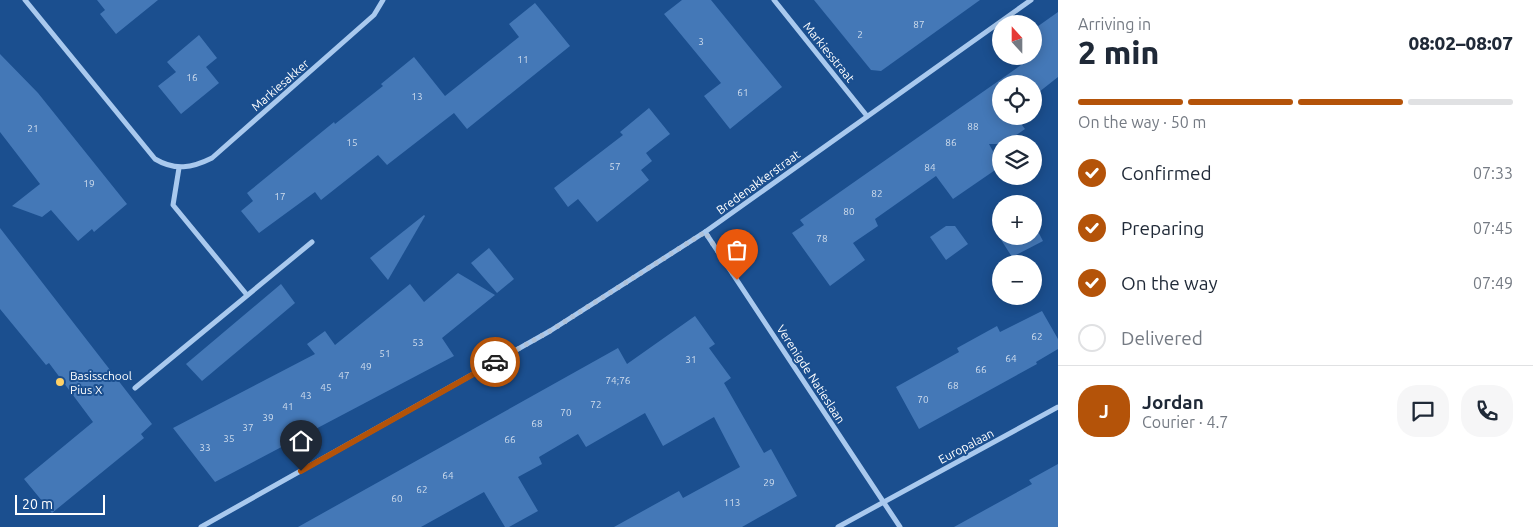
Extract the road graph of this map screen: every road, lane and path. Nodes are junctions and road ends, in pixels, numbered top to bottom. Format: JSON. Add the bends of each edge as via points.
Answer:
{"nodes":[{"id":1,"x":25,"y":0,"type":"edge"},
{"id":2,"x":383,"y":0,"type":"edge"},
{"id":3,"x":774,"y":0,"type":"edge"},
{"id":4,"x":1031,"y":0,"type":"edge"},
{"id":5,"x":867,"y":116,"type":"junction"},
{"id":6,"x":179,"y":168,"type":"junction"},
{"id":7,"x":705,"y":232,"type":"junction"},
{"id":8,"x":312,"y":242,"type":"dead end"},
{"id":9,"x":246,"y":295,"type":"junction"},
{"id":10,"x":135,"y":388,"type":"dead end"},
{"id":11,"x":1058,"y":407,"type":"edge"},
{"id":12,"x":884,"y":502,"type":"junction"},
{"id":13,"x":201,"y":527,"type":"edge"},
{"id":14,"x":838,"y":527,"type":"edge"},
{"id":15,"x":900,"y":527,"type":"edge"}],
"edges":[{"from":1,"to":6,"type":"street","via":[[155,159]]},
{"from":2,"to":6,"type":"street","name":"Markiesakker","via":[[374,16],[212,158]]},
{"from":3,"to":5,"type":"street","name":"Markiesstraat"},
{"from":4,"to":5,"type":"street","name":"Bredenakkerstraat"},
{"from":5,"to":7,"type":"street","name":"Bredenakkerstraat"},
{"from":6,"to":9,"type":"street","via":[[173,205]]},
{"from":7,"to":12,"type":"street","name":"Verenigde Natieslaan"},
{"from":7,"to":13,"type":"street","name":"Bredenakkerstraat","via":[[550,331]]},
{"from":8,"to":9,"type":"street"},
{"from":9,"to":10,"type":"street"},
{"from":11,"to":12,"type":"street","name":"Europalaan"},
{"from":12,"to":14,"type":"street","name":"Europalaan"},
{"from":12,"to":15,"type":"street","name":"Verenigde Natieslaan"}]}
